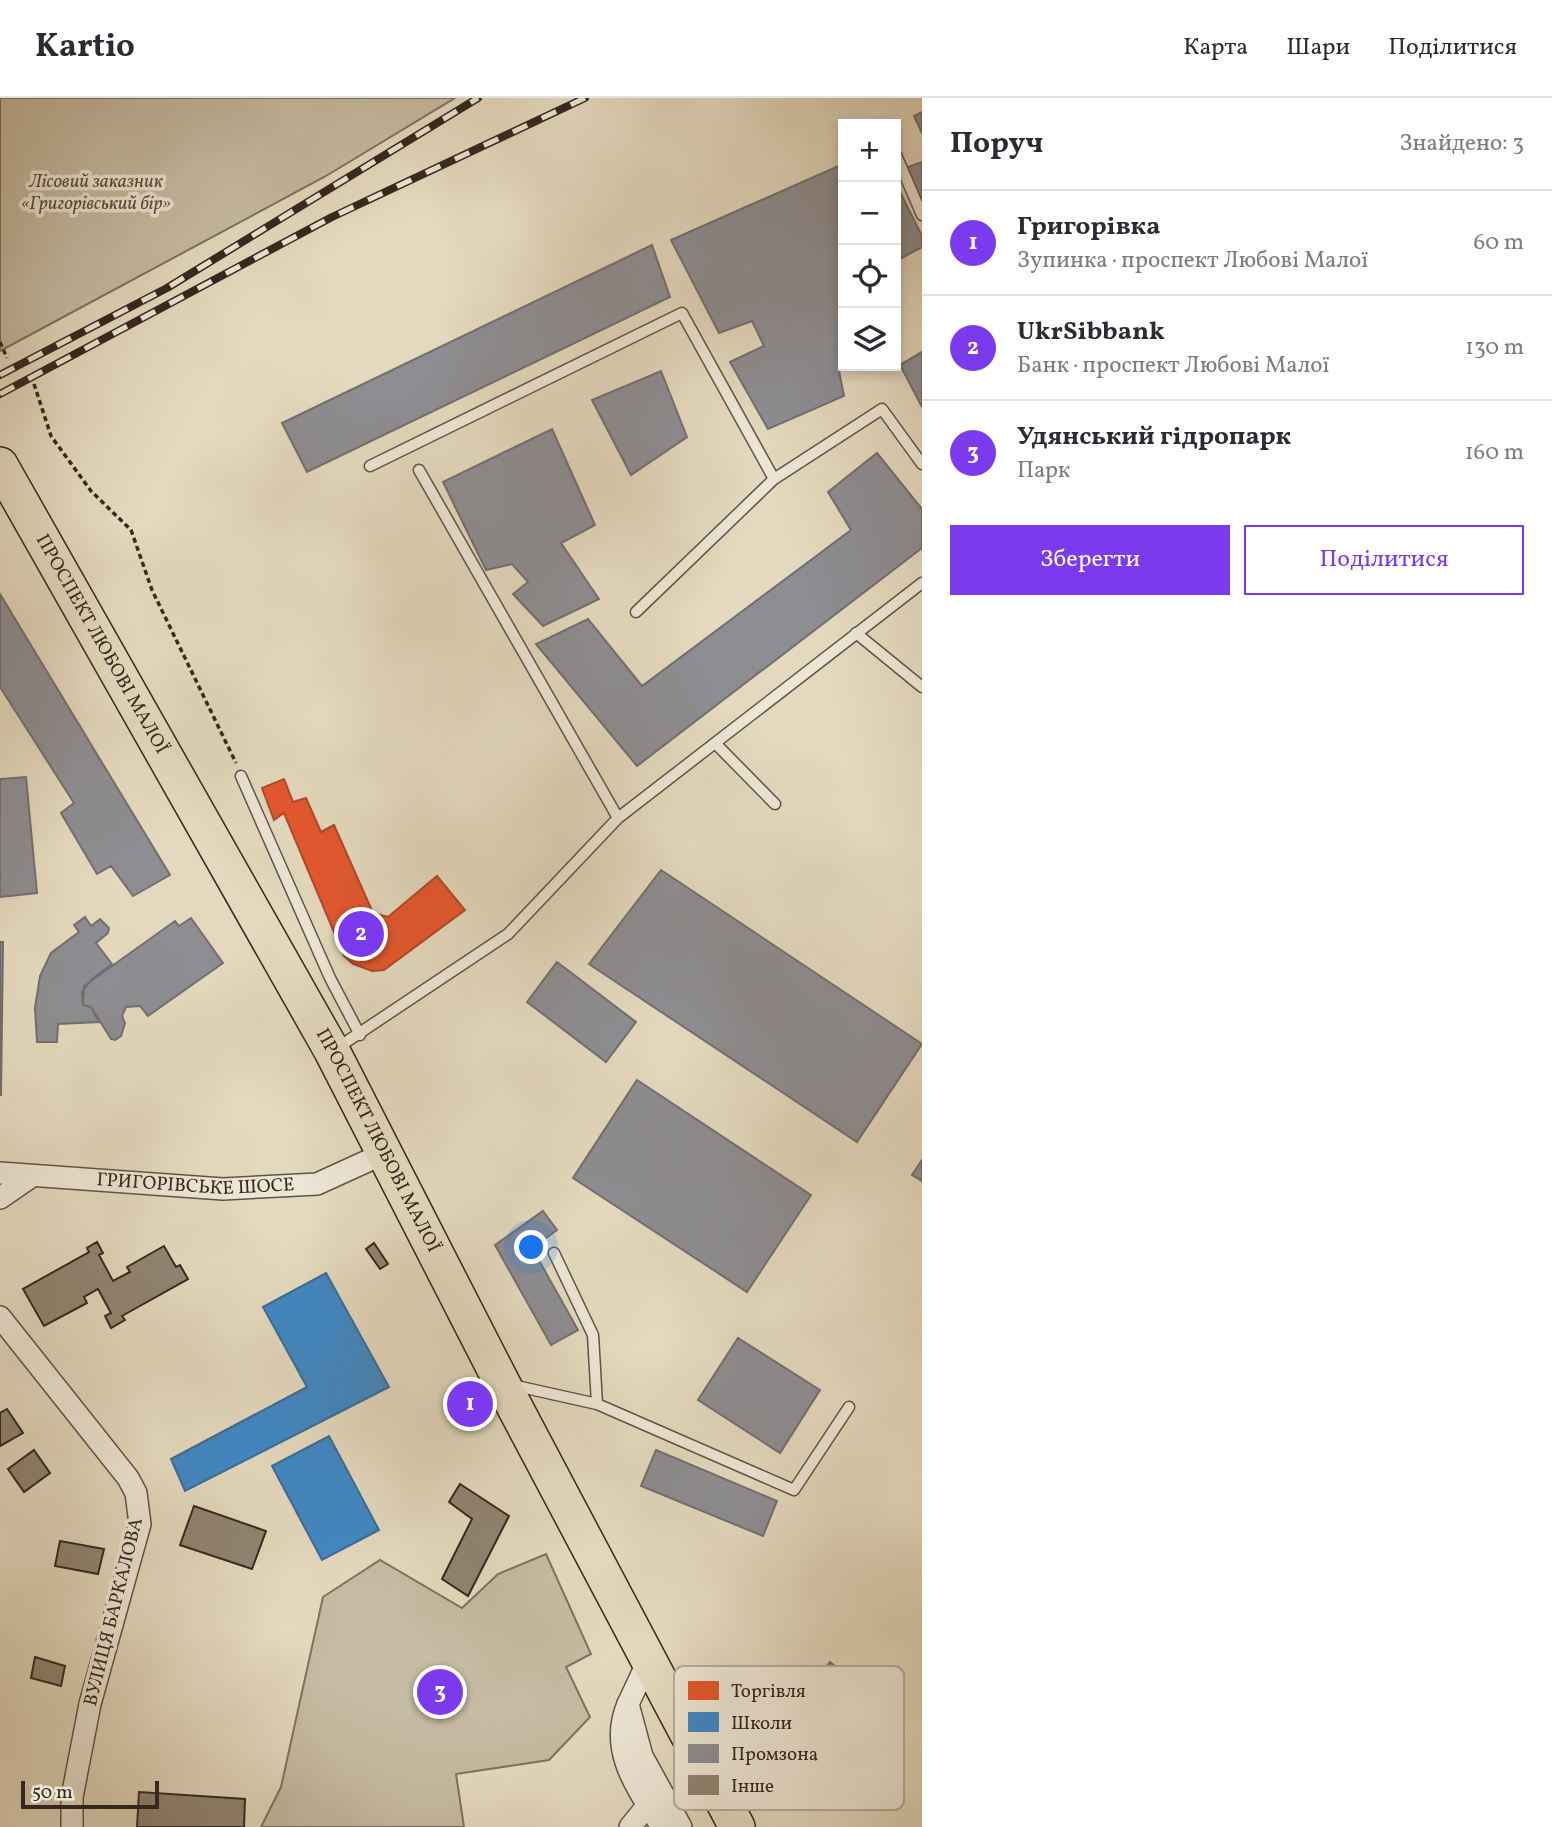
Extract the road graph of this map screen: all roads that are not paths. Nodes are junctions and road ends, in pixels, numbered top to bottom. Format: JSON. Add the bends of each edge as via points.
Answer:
{"nodes":[{"id":1,"x":901,"y":167,"type":"edge"},
{"id":2,"x":922,"y":215,"type":"edge"},
{"id":3,"x":920,"y":459,"type":"edge"},
{"id":4,"x":370,"y":466,"type":"dead end"},
{"id":5,"x":419,"y":470,"type":"dead end"},
{"id":6,"x":8,"y":478,"type":"edge"},
{"id":7,"x":774,"y":479,"type":"junction"},
{"id":8,"x":922,"y":583,"type":"edge"},
{"id":9,"x":636,"y":612,"type":"dead end"},
{"id":10,"x":856,"y":634,"type":"junction"},
{"id":11,"x":922,"y":687,"type":"edge"},
{"id":12,"x":715,"y":743,"type":"junction"},
{"id":13,"x":241,"y":776,"type":"road end"},
{"id":14,"x":775,"y":804,"type":"dead end"},
{"id":15,"x":618,"y":818,"type":"junction"},
{"id":16,"x":346,"y":1043,"type":"junction"},
{"id":17,"x":385,"y":1153,"type":"junction"},
{"id":18,"x":0,"y":1173,"type":"edge"},
{"id":19,"x":32,"y":1176,"type":"junction"},
{"id":20,"x":0,"y":1198,"type":"edge"},
{"id":21,"x":554,"y":1253,"type":"dead end"},
{"id":22,"x":0,"y":1317,"type":"edge"},
{"id":23,"x":502,"y":1383,"type":"junction"},
{"id":24,"x":597,"y":1404,"type":"junction"},
{"id":25,"x":849,"y":1407,"type":"dead end"},
{"id":26,"x":649,"y":1659,"type":"junction"},
{"id":27,"x":628,"y":1704,"type":"junction"},
{"id":28,"x":674,"y":1707,"type":"edge"},
{"id":29,"x":648,"y":1805,"type":"junction"},
{"id":30,"x":728,"y":1810,"type":"edge"},
{"id":31,"x":72,"y":1827,"type":"edge"},
{"id":32,"x":630,"y":1827,"type":"edge"},
{"id":33,"x":662,"y":1827,"type":"edge"},
{"id":34,"x":681,"y":1827,"type":"edge"},
{"id":35,"x":737,"y":1827,"type":"edge"}],
"edges":[{"from":1,"to":2,"type":"lane"},
{"from":3,"to":7,"type":"lane","via":[[882,409]]},
{"from":4,"to":7,"type":"lane","via":[[682,313]]},
{"from":5,"to":15,"type":"lane"},
{"from":6,"to":16,"type":"main road","name":"ПРОСПЕКТ ЛЮБОВІ МАЛОЇ"},
{"from":7,"to":9,"type":"lane"},
{"from":8,"to":10,"type":"lane"},
{"from":10,"to":11,"type":"lane"},
{"from":10,"to":12,"type":"lane"},
{"from":12,"to":14,"type":"lane"},
{"from":12,"to":15,"type":"lane"},
{"from":13,"to":16,"type":"lane","via":[[330,978]]},
{"from":15,"to":16,"type":"lane","via":[[508,934]]},
{"from":16,"to":17,"type":"main road","name":"ПРОСПЕКТ ЛЮБОВІ МАЛОЇ"},
{"from":17,"to":19,"type":"street","name":"ГРИГОРІВСЬКЕ ШОСЕ","via":[[317,1184],[223,1189]]},
{"from":17,"to":23,"type":"main road","name":"ПРОСПЕКТ ЛЮБОВІ МАЛОЇ"},
{"from":18,"to":19,"type":"street","name":"ГРИГОРІВСЬКЕ ШОСЕ"},
{"from":19,"to":20,"type":"street"},
{"from":21,"to":24,"type":"lane","via":[[593,1335]]},
{"from":22,"to":31,"type":"street","name":"ВУЛИЦЯ БАРКАЛОВА","via":[[128,1478],[140,1509],[135,1544],[90,1704],[72,1797]]},
{"from":23,"to":24,"type":"lane"},
{"from":23,"to":26,"type":"main road","name":"ПРОСПЕКТ ЛЮБОВІ МАЛОЇ"},
{"from":24,"to":25,"type":"lane","via":[[794,1490]]},
{"from":26,"to":27,"type":"street"},
{"from":26,"to":28,"type":"main road","name":"ПРОСПЕКТ ЛЮБОВІ МАЛОЇ"},
{"from":27,"to":29,"type":"street","via":[[620,1722],[621,1752]]},
{"from":27,"to":34,"type":"street","via":[[642,1756]]},
{"from":29,"to":32,"type":"street"},
{"from":29,"to":33,"type":"street"},
{"from":30,"to":35,"type":"main road","name":"ПРОСПЕКТ ЛЮБОВІ МАЛОЇ"}]}
